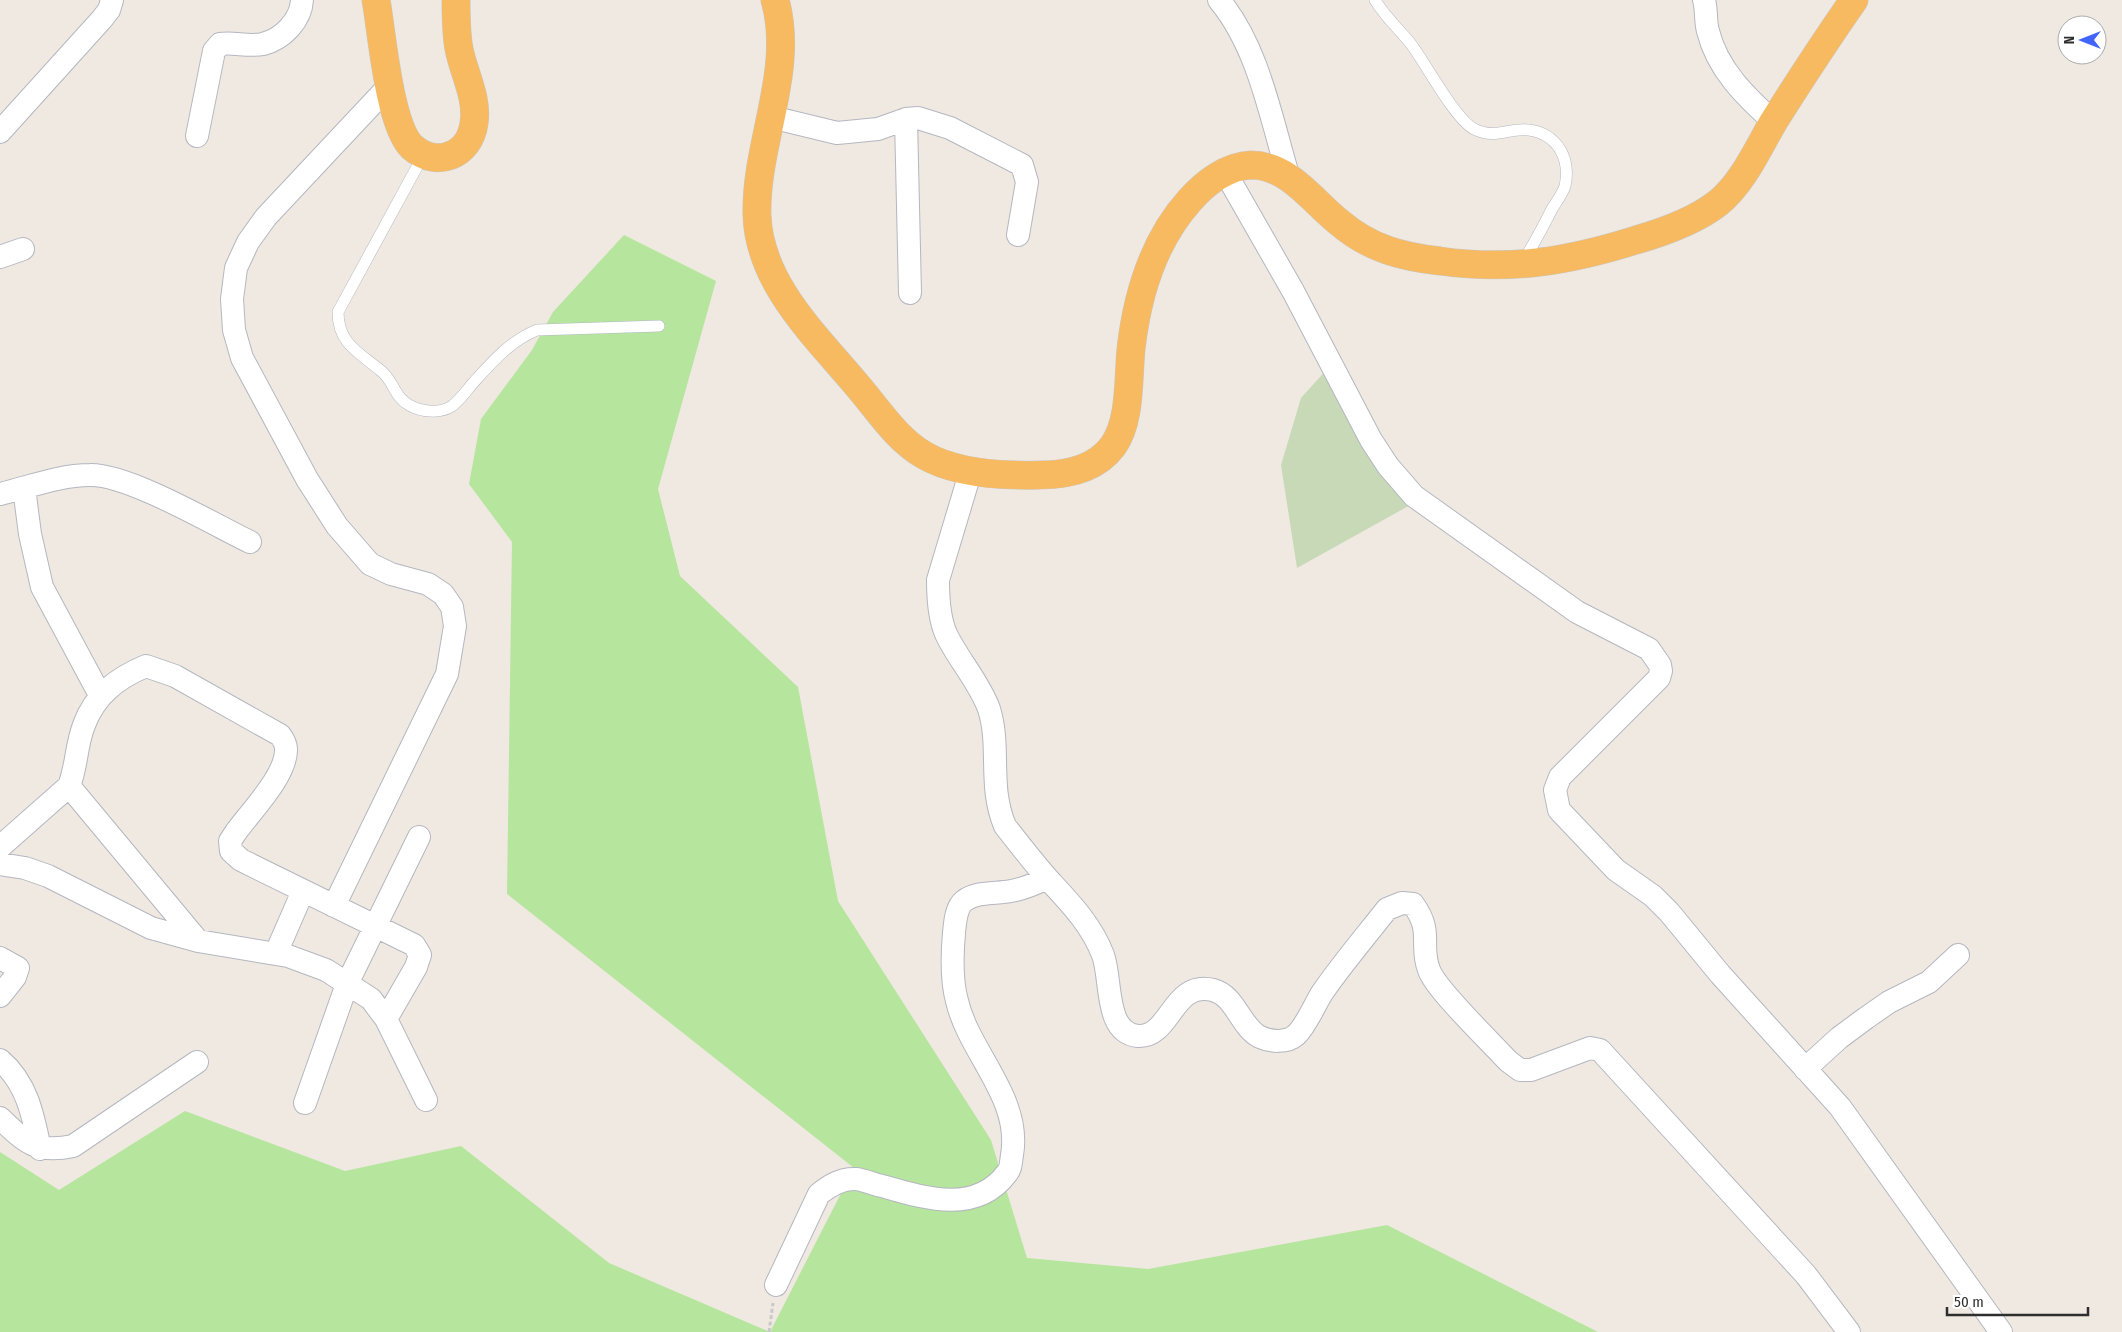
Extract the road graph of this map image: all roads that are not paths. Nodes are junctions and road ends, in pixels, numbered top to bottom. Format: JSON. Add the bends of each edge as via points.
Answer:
{"nodes":[{"id":1,"x":112,"y":0,"type":"edge"},
{"id":2,"x":302,"y":0,"type":"edge"},
{"id":3,"x":376,"y":0,"type":"edge"},
{"id":4,"x":456,"y":0,"type":"edge"},
{"id":5,"x":775,"y":0,"type":"edge"},
{"id":6,"x":1219,"y":0,"type":"edge"},
{"id":7,"x":1375,"y":0,"type":"edge"},
{"id":8,"x":1704,"y":0,"type":"edge"},
{"id":9,"x":1854,"y":0,"type":"edge"},
{"id":10,"x":388,"y":87,"type":"junction"},
{"id":11,"x":770,"y":117,"type":"junction"},
{"id":12,"x":906,"y":119,"type":"junction"},
{"id":13,"x":1774,"y":122,"type":"junction"},
{"id":14,"x":0,"y":132,"type":"edge"},
{"id":15,"x":197,"y":136,"type":"dead end"},
{"id":16,"x":424,"y":154,"type":"junction"},
{"id":17,"x":1225,"y":172,"type":"junction"},
{"id":18,"x":1289,"y":178,"type":"junction"},
{"id":19,"x":1018,"y":234,"type":"dead end"},
{"id":20,"x":23,"y":249,"type":"dead end"},
{"id":21,"x":0,"y":257,"type":"edge"},
{"id":22,"x":1522,"y":265,"type":"junction"},
{"id":23,"x":910,"y":294,"type":"dead end"},
{"id":24,"x":660,"y":326,"type":"dead end"},
{"id":25,"x":971,"y":470,"type":"junction"},
{"id":26,"x":7,"y":490,"type":"edge"},
{"id":27,"x":250,"y":542,"type":"dead end"},
{"id":28,"x":100,"y":695,"type":"junction"},
{"id":29,"x":69,"y":786,"type":"junction"},
{"id":30,"x":419,"y":837,"type":"dead end"},
{"id":31,"x":0,"y":847,"type":"edge"},
{"id":32,"x":0,"y":864,"type":"edge"},
{"id":33,"x":1047,"y":878,"type":"junction"},
{"id":34,"x":303,"y":891,"type":"junction"},
{"id":35,"x":334,"y":906,"type":"junction"},
{"id":36,"x":375,"y":927,"type":"junction"},
{"id":37,"x":198,"y":940,"type":"junction"},
{"id":38,"x":276,"y":953,"type":"junction"},
{"id":39,"x":1958,"y":955,"type":"dead end"},
{"id":40,"x":0,"y":958,"type":"edge"},
{"id":41,"x":347,"y":984,"type":"junction"},
{"id":42,"x":0,"y":996,"type":"edge"},
{"id":43,"x":386,"y":1018,"type":"junction"},
{"id":44,"x":0,"y":1060,"type":"edge"},
{"id":45,"x":197,"y":1062,"type":"dead end"},
{"id":46,"x":1805,"y":1069,"type":"junction"},
{"id":47,"x":426,"y":1100,"type":"dead end"},
{"id":48,"x":304,"y":1102,"type":"dead end"},
{"id":49,"x":0,"y":1118,"type":"edge"},
{"id":50,"x":40,"y":1149,"type":"junction"},
{"id":51,"x":776,"y":1285,"type":"road end"},
{"id":52,"x":1849,"y":1332,"type":"edge"},
{"id":53,"x":2001,"y":1332,"type":"edge"}],
"edges":[{"from":1,"to":14,"type":"street","via":[[102,19]]},
{"from":2,"to":15,"type":"street","via":[[297,19],[277,38],[263,44],[220,44],[214,51]]},
{"from":3,"to":10,"type":"highway"},
{"from":4,"to":16,"type":"highway","via":[[456,26],[474,102],[475,122],[470,140],[462,150],[444,157]]},
{"from":5,"to":11,"type":"highway","via":[[781,37]]},
{"from":6,"to":18,"type":"street","via":[[1231,15],[1249,52]]},
{"from":7,"to":22,"type":"lane","via":[[1386,18],[1410,43],[1466,123],[1485,133],[1500,135],[1526,130],[1542,133],[1558,146],[1565,159],[1564,187]]},
{"from":8,"to":13,"type":"street","via":[[1711,43],[1727,73],[1743,94]]},
{"from":9,"to":13,"type":"highway"},
{"from":10,"to":16,"type":"highway","via":[[411,146]]},
{"from":10,"to":35,"type":"street","via":[[266,217],[248,242],[236,268],[232,299],[234,330],[242,358],[307,479],[337,526],[370,564],[390,574],[428,584],[443,594],[452,607],[455,626],[447,674]]},
{"from":11,"to":12,"type":"street","via":[[837,133],[878,129]]},
{"from":11,"to":25,"type":"highway","via":[[760,161],[757,220],[770,267],[784,294],[805,325],[904,439],[924,456]]},
{"from":12,"to":19,"type":"street","via":[[933,120],[1022,165],[1027,182]]},
{"from":12,"to":23,"type":"street"},
{"from":13,"to":22,"type":"highway","via":[[1741,177],[1720,202],[1696,216],[1662,232],[1607,249],[1547,263]]},
{"from":16,"to":24,"type":"lane","via":[[338,312],[338,326],[345,341],[383,372],[398,396],[408,404],[436,411],[452,406],[507,348],[537,330]]},
{"from":17,"to":18,"type":"highway","via":[[1246,165],[1257,166],[1270,168]]},
{"from":17,"to":25,"type":"highway","via":[[1200,189],[1184,207],[1151,265],[1136,315],[1123,424],[1113,446],[1095,462],[1072,472],[1041,475]]},
{"from":17,"to":46,"type":"street","via":[[1371,440],[1414,496],[1577,612],[1649,649],[1655,656],[1661,671],[1659,678],[1560,777],[1555,790],[1559,810],[1616,870],[1653,896],[1669,912]]},
{"from":18,"to":22,"type":"highway","via":[[1339,223],[1392,252],[1470,266]]},
{"from":20,"to":21,"type":"street"},
{"from":25,"to":33,"type":"street","via":[[938,580],[938,598],[946,635],[976,681],[989,710],[994,736],[998,809],[1005,826]]},
{"from":26,"to":27,"type":"street","via":[[72,476],[92,474],[113,478]]},
{"from":26,"to":28,"type":"street","via":[[30,534],[42,587],[53,612]]},
{"from":28,"to":29,"type":"street","via":[[84,725]]},
{"from":28,"to":34,"type":"street","via":[[123,676],[146,666],[175,676],[280,735],[287,747],[285,760],[276,779],[230,841],[231,851],[241,860]]},
{"from":29,"to":31,"type":"street"},
{"from":29,"to":37,"type":"street"},
{"from":30,"to":36,"type":"street"},
{"from":32,"to":37,"type":"street","via":[[48,876],[151,928]]},
{"from":33,"to":51,"type":"street","via":[[1010,892],[972,896],[962,903],[955,920],[952,951],[956,1000],[1012,1122],[1014,1147],[1009,1172],[979,1197],[951,1201],[856,1179],[831,1184],[819,1194]]},
{"from":33,"to":52,"type":"street","via":[[1088,926],[1107,969],[1115,1020],[1126,1032],[1137,1036],[1148,1034],[1191,990],[1203,988],[1223,995],[1259,1036],[1271,1041],[1296,1035],[1323,992],[1387,909],[1402,903],[1413,904],[1425,924],[1426,961],[1434,980],[1508,1061],[1520,1070],[1531,1070],[1590,1048],[1600,1050],[1806,1275]]},
{"from":34,"to":35,"type":"street"},
{"from":34,"to":38,"type":"street"},
{"from":35,"to":36,"type":"street"},
{"from":36,"to":41,"type":"street"},
{"from":36,"to":43,"type":"street","via":[[414,945],[420,955]]},
{"from":37,"to":38,"type":"street"},
{"from":38,"to":41,"type":"street","via":[[306,961]]},
{"from":39,"to":46,"type":"street","via":[[1929,982],[1889,1002],[1859,1023]]},
{"from":40,"to":42,"type":"street","via":[[18,968],[16,977]]},
{"from":41,"to":43,"type":"street","via":[[371,999]]},
{"from":41,"to":48,"type":"street"},
{"from":43,"to":47,"type":"street"},
{"from":44,"to":50,"type":"street","via":[[16,1075],[24,1090]]},
{"from":45,"to":50,"type":"street","via":[[73,1146]]},
{"from":46,"to":53,"type":"street","via":[[1840,1106]]},
{"from":49,"to":50,"type":"street"}]}
